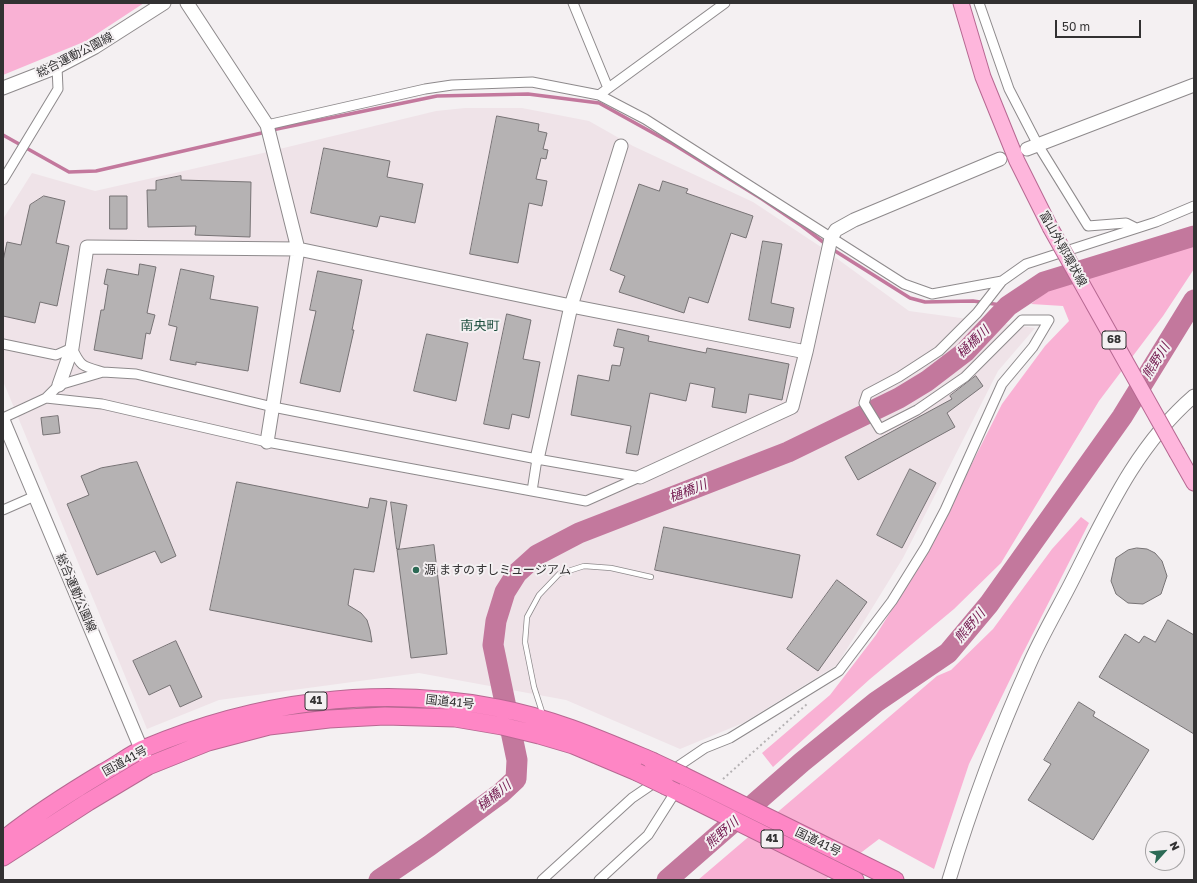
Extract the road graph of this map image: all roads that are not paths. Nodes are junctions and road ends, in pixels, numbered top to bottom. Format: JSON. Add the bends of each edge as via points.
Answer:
{"nodes":[{"id":1,"x":164,"y":3,"type":"edge"},
{"id":2,"x":187,"y":3,"type":"edge"},
{"id":3,"x":573,"y":3,"type":"edge"},
{"id":4,"x":725,"y":3,"type":"edge"},
{"id":5,"x":961,"y":3,"type":"edge"},
{"id":6,"x":979,"y":3,"type":"edge"},
{"id":7,"x":57,"y":67,"type":"junction"},
{"id":8,"x":1194,"y":85,"type":"edge"},
{"id":9,"x":3,"y":88,"type":"edge"},
{"id":10,"x":608,"y":88,"type":"junction"},
{"id":11,"x":599,"y":95,"type":"junction"},
{"id":12,"x":267,"y":126,"type":"junction"},
{"id":13,"x":621,"y":146,"type":"dead end"},
{"id":14,"x":1033,"y":147,"type":"junction"},
{"id":15,"x":1000,"y":159,"type":"dead end"},
{"id":16,"x":3,"y":180,"type":"edge"},
{"id":17,"x":1194,"y":206,"type":"edge"},
{"id":18,"x":1136,"y":228,"type":"junction"},
{"id":19,"x":831,"y":238,"type":"junction"},
{"id":20,"x":298,"y":249,"type":"junction"},
{"id":21,"x":1002,"y":281,"type":"junction"},
{"id":22,"x":571,"y":306,"type":"junction"},
{"id":23,"x":3,"y":344,"type":"edge"},
{"id":24,"x":72,"y":348,"type":"junction"},
{"id":25,"x":806,"y":352,"type":"junction"},
{"id":26,"x":103,"y":372,"type":"junction"},
{"id":27,"x":59,"y":385,"type":"junction"},
{"id":28,"x":1194,"y":396,"type":"edge"},
{"id":29,"x":46,"y":398,"type":"junction"},
{"id":30,"x":273,"y":407,"type":"junction"},
{"id":31,"x":3,"y":419,"type":"edge"},
{"id":32,"x":267,"y":442,"type":"junction"},
{"id":33,"x":537,"y":458,"type":"junction"},
{"id":34,"x":640,"y":477,"type":"junction"},
{"id":35,"x":1194,"y":483,"type":"edge"},
{"id":36,"x":532,"y":491,"type":"junction"},
{"id":37,"x":35,"y":496,"type":"junction"},
{"id":38,"x":3,"y":510,"type":"edge"},
{"id":39,"x":651,"y":577,"type":"dead end"},
{"id":40,"x":544,"y":719,"type":"junction"},
{"id":41,"x":142,"y":750,"type":"junction"},
{"id":42,"x":148,"y":766,"type":"junction"},
{"id":43,"x":671,"y":788,"type":"junction"},
{"id":44,"x":3,"y":840,"type":"edge"},
{"id":45,"x":3,"y":857,"type":"edge"},
{"id":46,"x":849,"y":877,"type":"edge"},
{"id":47,"x":542,"y":880,"type":"edge"},
{"id":48,"x":599,"y":880,"type":"edge"},
{"id":49,"x":896,"y":880,"type":"edge"},
{"id":50,"x":949,"y":880,"type":"edge"}],
"edges":[{"from":1,"to":7,"type":"street","name":"総合運動公園線","via":[[95,47]]},
{"from":2,"to":12,"type":"street"},
{"from":3,"to":10,"type":"street"},
{"from":4,"to":10,"type":"street"},
{"from":5,"to":35,"type":"main road","name":"富山外郭環状線","number":"68","bridge":true,"via":[[983,77],[1017,161],[1050,227]]},
{"from":6,"to":14,"type":"street","via":[[1009,90]]},
{"from":7,"to":9,"type":"street","name":"総合運動公園線"},
{"from":7,"to":16,"type":"street","via":[[58,89]]},
{"from":8,"to":14,"type":"street"},
{"from":10,"to":11,"type":"street"},
{"from":11,"to":12,"type":"street","via":[[532,82],[452,85]]},
{"from":11,"to":19,"type":"street","via":[[645,119]]},
{"from":12,"to":20,"type":"street"},
{"from":13,"to":22,"type":"street"},
{"from":14,"to":18,"type":"street","via":[[1088,226],[1126,223]]},
{"from":15,"to":19,"type":"street","via":[[854,220],[836,230]]},
{"from":17,"to":18,"type":"street"},
{"from":18,"to":21,"type":"street","via":[[1026,264]]},
{"from":19,"to":21,"type":"street","via":[[904,284],[932,294]]},
{"from":19,"to":25,"type":"street"},
{"from":20,"to":22,"type":"street"},
{"from":20,"to":24,"type":"street","via":[[87,247]]},
{"from":20,"to":30,"type":"street"},
{"from":21,"to":47,"type":"street","via":[[977,313],[939,351],[899,378],[867,394],[864,403],[880,429],[917,410],[965,377],[1022,320],[1049,320],[1033,347],[1002,384],[925,548],[892,601],[840,671],[730,738],[705,748],[638,794]]},
{"from":22,"to":25,"type":"street"},
{"from":22,"to":33,"type":"street"},
{"from":23,"to":24,"type":"street","via":[[56,355]]},
{"from":24,"to":26,"type":"street","via":[[84,367]]},
{"from":24,"to":27,"type":"street"},
{"from":25,"to":34,"type":"street","via":[[792,407]]},
{"from":26,"to":27,"type":"street"},
{"from":26,"to":30,"type":"street","via":[[136,374]]},
{"from":27,"to":29,"type":"street"},
{"from":28,"to":50,"type":"street","via":[[1179,409],[1141,454],[1116,494],[1030,663],[975,801]]},
{"from":29,"to":31,"type":"street"},
{"from":29,"to":32,"type":"street","via":[[102,404]]},
{"from":30,"to":32,"type":"street"},
{"from":30,"to":33,"type":"street"},
{"from":31,"to":37,"type":"street","name":"総合運動公園線"},
{"from":32,"to":36,"type":"street"},
{"from":33,"to":34,"type":"street"},
{"from":33,"to":36,"type":"street"},
{"from":34,"to":36,"type":"street","via":[[586,501]]},
{"from":37,"to":38,"type":"street"},
{"from":37,"to":41,"type":"street","name":"総合運動公園線"},
{"from":39,"to":40,"type":"lane","via":[[611,568],[584,566],[560,574],[539,595],[527,616],[525,642],[534,687]]},
{"from":40,"to":41,"type":"highway","name":"国道41号","number":"41","via":[[498,708],[417,698],[323,700],[268,709],[203,727]]},
{"from":40,"to":49,"type":"highway","name":"国道41号","number":"41","bridge":true,"via":[[581,731],[652,761]]},
{"from":41,"to":42,"type":"street","name":"総合運動公園線"},
{"from":41,"to":44,"type":"highway","name":"国道41号","number":"41","via":[[72,791]]},
{"from":42,"to":43,"type":"highway","name":"国道41号","number":"41","bridge":true,"via":[[208,742],[269,726],[385,716],[454,718],[502,726],[573,745]]},
{"from":42,"to":45,"type":"highway","name":"国道41号","number":"41"},
{"from":43,"to":46,"type":"highway","name":"国道41号","number":"41"},
{"from":43,"to":48,"type":"street","via":[[648,835]]}]}
